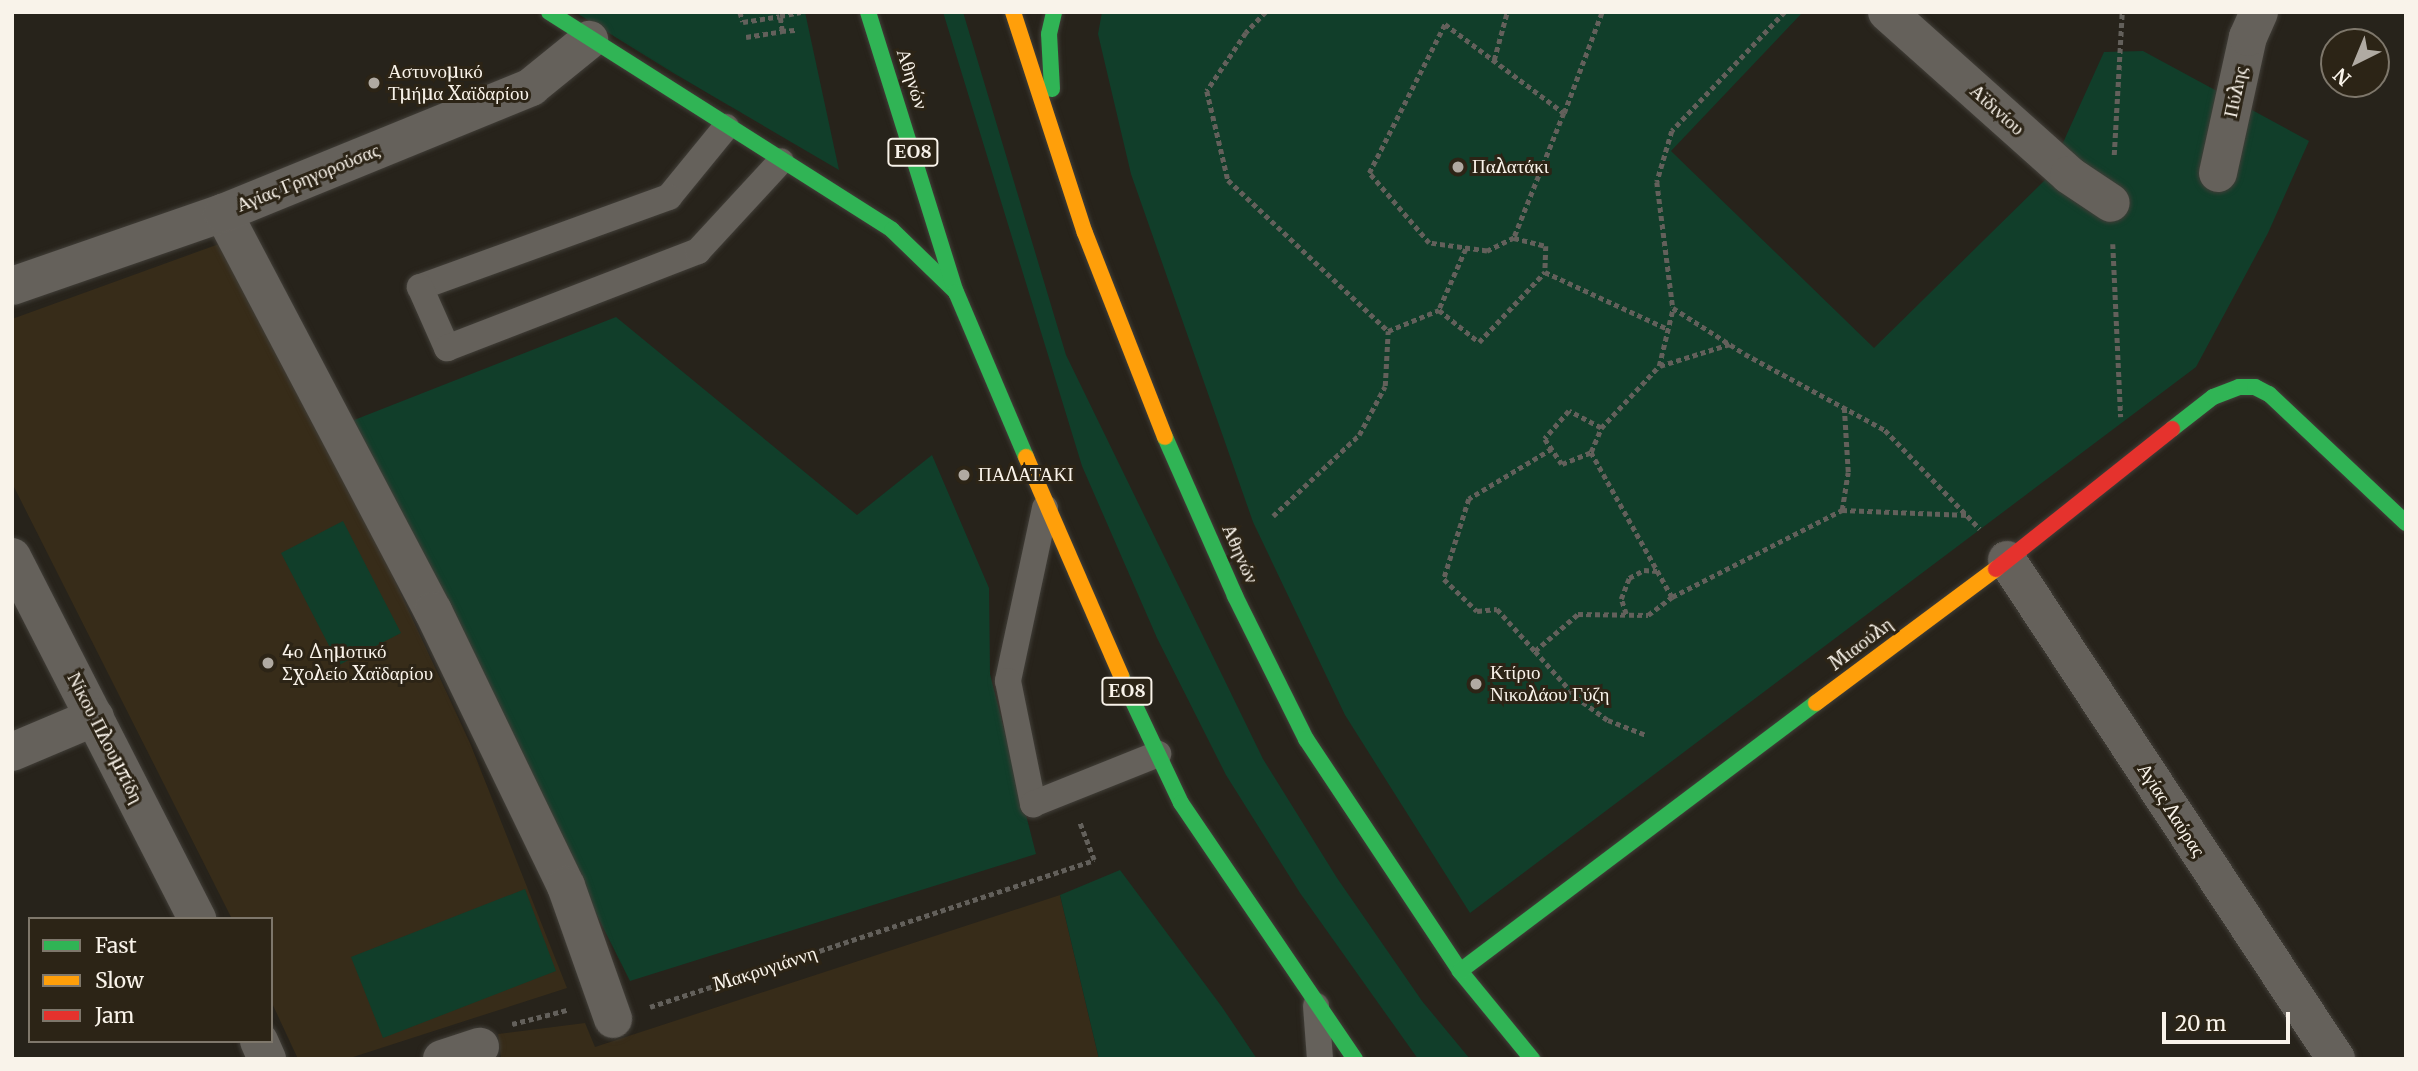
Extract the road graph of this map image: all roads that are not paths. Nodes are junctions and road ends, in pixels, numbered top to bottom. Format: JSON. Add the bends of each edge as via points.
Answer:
{"nodes":[{"id":1,"x":549,"y":12,"type":"edge"},
{"id":2,"x":868,"y":12,"type":"edge"},
{"id":3,"x":1013,"y":12,"type":"edge"},
{"id":4,"x":1054,"y":12,"type":"edge"},
{"id":5,"x":1887,"y":12,"type":"edge"},
{"id":6,"x":2259,"y":12,"type":"edge"},
{"id":7,"x":589,"y":40,"type":"junction"},
{"id":8,"x":726,"y":127,"type":"junction"},
{"id":9,"x":1054,"y":147,"type":"junction"},
{"id":10,"x":781,"y":161,"type":"junction"},
{"id":11,"x":2218,"y":173,"type":"dead end"},
{"id":12,"x":2111,"y":203,"type":"road end"},
{"id":13,"x":223,"y":213,"type":"junction"},
{"id":14,"x":12,"y":286,"type":"edge"},
{"id":15,"x":956,"y":292,"type":"junction"},
{"id":16,"x":1045,"y":508,"type":"junction"},
{"id":17,"x":2406,"y":523,"type":"edge"},
{"id":18,"x":12,"y":557,"type":"edge"},
{"id":19,"x":2007,"y":560,"type":"junction"},
{"id":20,"x":95,"y":717,"type":"junction"},
{"id":21,"x":12,"y":752,"type":"edge"},
{"id":22,"x":1158,"y":754,"type":"junction"},
{"id":23,"x":196,"y":917,"type":"edge"},
{"id":24,"x":1460,"y":971,"type":"junction"},
{"id":25,"x":1316,"y":1004,"type":"junction"},
{"id":26,"x":613,"y":1019,"type":"road end"},
{"id":27,"x":259,"y":1043,"type":"edge"},
{"id":28,"x":480,"y":1047,"type":"road end"},
{"id":29,"x":267,"y":1059,"type":"edge"},
{"id":30,"x":442,"y":1059,"type":"edge"},
{"id":31,"x":1320,"y":1059,"type":"edge"},
{"id":32,"x":1355,"y":1059,"type":"edge"},
{"id":33,"x":1532,"y":1059,"type":"edge"},
{"id":34,"x":2336,"y":1059,"type":"edge"}],
"edges":[{"from":1,"to":7,"type":"main road"},
{"from":2,"to":15,"type":"main road","name":"Αθηνών","number":"ΕΟ8"},
{"from":3,"to":9,"type":"main road","name":"Αθηνών"},
{"from":4,"to":9,"type":"main road","via":[[1049,34]]},
{"from":5,"to":12,"type":"street","name":"Αϊδινίου","via":[[2069,175]]},
{"from":6,"to":11,"type":"street","name":"Πύλης","via":[[2248,37]]},
{"from":7,"to":8,"type":"main road"},
{"from":7,"to":13,"type":"street","name":"Αγίας Γρηγορούσας","via":[[531,88]]},
{"from":8,"to":10,"type":"main road"},
{"from":8,"to":10,"type":"lane","via":[[669,197],[420,287],[447,348],[698,251]]},
{"from":9,"to":24,"type":"main road","name":"Αθηνών","via":[[1159,423],[1241,608],[1306,739]]},
{"from":10,"to":15,"type":"main road","via":[[891,230]]},
{"from":13,"to":14,"type":"street","name":"Αγίας Γρηγορούσας"},
{"from":13,"to":26,"type":"street","via":[[433,611],[554,861]]},
{"from":15,"to":16,"type":"main road","name":"Αθηνών","number":"ΕΟ8"},
{"from":16,"to":22,"type":"main road","name":"Αθηνών","number":"ΕΟ8"},
{"from":16,"to":22,"type":"lane","via":[[1008,681],[1034,804]]},
{"from":17,"to":19,"type":"main road","name":"Μιαούλη","via":[[2290,413],[2255,387],[2239,387],[2213,397]]},
{"from":18,"to":20,"type":"street","name":"Νίκου Πλουμπίδη"},
{"from":19,"to":24,"type":"main road","name":"Μιαούλη"},
{"from":19,"to":34,"type":"street","name":"Αγίας Λαύρας"},
{"from":20,"to":21,"type":"street"},
{"from":20,"to":23,"type":"street","name":"Νίκου Πλουμπίδη"},
{"from":22,"to":25,"type":"main road","name":"Αθηνών","number":"ΕΟ8","via":[[1181,803]]},
{"from":24,"to":33,"type":"main road","name":"Αθηνών"},
{"from":25,"to":31,"type":"lane"},
{"from":25,"to":32,"type":"main road","name":"Αθηνών","number":"ΕΟ8"},
{"from":27,"to":29,"type":"street"},
{"from":28,"to":30,"type":"street"}]}
